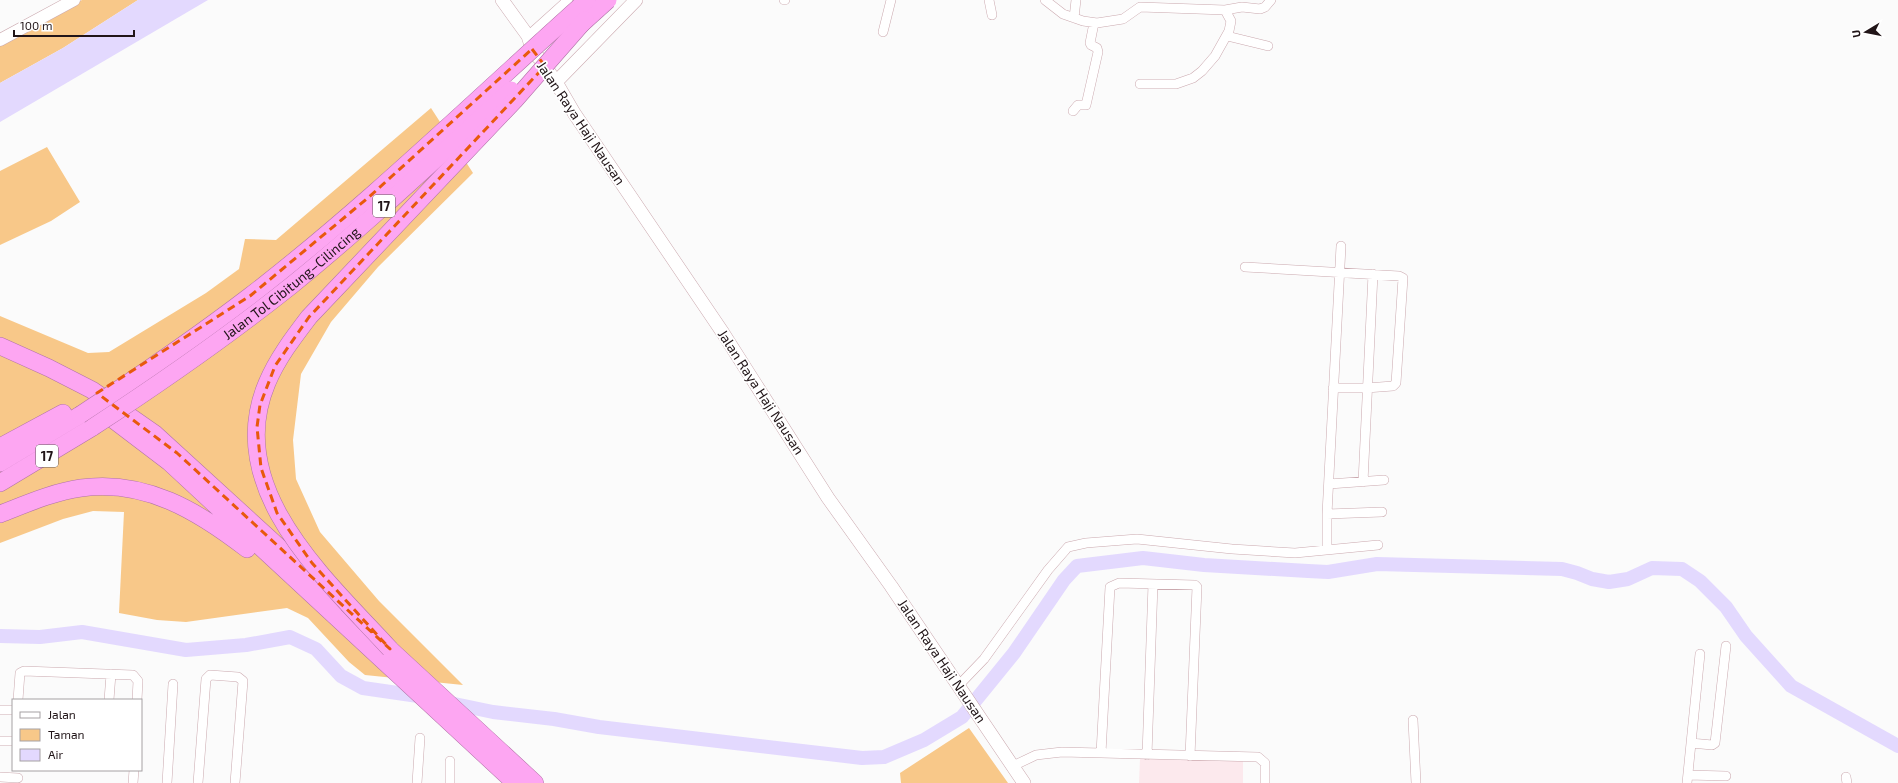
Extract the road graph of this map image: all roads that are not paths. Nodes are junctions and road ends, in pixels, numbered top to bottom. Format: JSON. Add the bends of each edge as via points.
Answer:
{"nodes":[{"id":1,"x":74,"y":0,"type":"edge"},
{"id":2,"x":502,"y":0,"type":"edge"},
{"id":3,"x":568,"y":0,"type":"edge"},
{"id":4,"x":587,"y":0,"type":"edge"},
{"id":5,"x":608,"y":0,"type":"edge"},
{"id":6,"x":636,"y":0,"type":"edge"},
{"id":7,"x":891,"y":0,"type":"edge"},
{"id":8,"x":989,"y":0,"type":"edge"},
{"id":9,"x":1045,"y":0,"type":"edge"},
{"id":10,"x":1076,"y":0,"type":"edge"},
{"id":11,"x":1271,"y":0,"type":"edge"},
{"id":12,"x":1135,"y":4,"type":"edge"},
{"id":13,"x":1157,"y":4,"type":"edge"},
{"id":14,"x":1225,"y":10,"type":"junction"},
{"id":15,"x":992,"y":15,"type":"dead end"},
{"id":16,"x":1074,"y":18,"type":"junction"},
{"id":17,"x":585,"y":20,"type":"junction"},
{"id":18,"x":1094,"y":23,"type":"junction"},
{"id":19,"x":883,"y":32,"type":"dead end"},
{"id":20,"x":528,"y":36,"type":"junction"},
{"id":21,"x":1227,"y":36,"type":"junction"},
{"id":22,"x":0,"y":40,"type":"edge"},
{"id":23,"x":1268,"y":46,"type":"dead end"},
{"id":24,"x":556,"y":82,"type":"junction"},
{"id":25,"x":1140,"y":84,"type":"dead end"},
{"id":26,"x":1073,"y":111,"type":"dead end"},
{"id":27,"x":1341,"y":246,"type":"dead end"},
{"id":28,"x":1245,"y":267,"type":"dead end"},
{"id":29,"x":1340,"y":272,"type":"junction"},
{"id":30,"x":1373,"y":274,"type":"junction"},
{"id":31,"x":250,"y":296,"type":"junction"},
{"id":32,"x":0,"y":346,"type":"edge"},
{"id":33,"x":0,"y":358,"type":"edge"},
{"id":34,"x":1333,"y":388,"type":"junction"},
{"id":35,"x":1366,"y":388,"type":"junction"},
{"id":36,"x":0,"y":447,"type":"edge"},
{"id":37,"x":0,"y":463,"type":"edge"},
{"id":38,"x":1384,"y":480,"type":"dead end"},
{"id":39,"x":1363,"y":482,"type":"junction"},
{"id":40,"x":0,"y":483,"type":"edge"},
{"id":41,"x":1329,"y":484,"type":"junction"},
{"id":42,"x":1382,"y":512,"type":"dead end"},
{"id":43,"x":0,"y":514,"type":"edge"},
{"id":44,"x":1327,"y":514,"type":"junction"},
{"id":45,"x":1378,"y":545,"type":"dead end"},
{"id":46,"x":1327,"y":550,"type":"junction"},
{"id":47,"x":1153,"y":584,"type":"junction"},
{"id":48,"x":330,"y":612,"type":"junction"},
{"id":49,"x":1726,"y":646,"type":"dead end"},
{"id":50,"x":390,"y":649,"type":"junction"},
{"id":51,"x":1700,"y":654,"type":"dead end"},
{"id":52,"x":111,"y":674,"type":"junction"},
{"id":53,"x":173,"y":684,"type":"dead end"},
{"id":54,"x":960,"y":688,"type":"junction"},
{"id":55,"x":18,"y":699,"type":"edge"},
{"id":56,"x":110,"y":699,"type":"edge"},
{"id":57,"x":137,"y":699,"type":"edge"},
{"id":58,"x":0,"y":710,"type":"edge"},
{"id":59,"x":12,"y":710,"type":"edge"},
{"id":60,"x":1412,"y":720,"type":"dead end"},
{"id":61,"x":420,"y":738,"type":"dead end"},
{"id":62,"x":0,"y":740,"type":"edge"},
{"id":63,"x":12,"y":741,"type":"edge"},
{"id":64,"x":1691,"y":744,"type":"junction"},
{"id":65,"x":1101,"y":753,"type":"junction"},
{"id":66,"x":1147,"y":755,"type":"junction"},
{"id":67,"x":1190,"y":756,"type":"junction"},
{"id":68,"x":450,"y":761,"type":"dead end"},
{"id":69,"x":1013,"y":766,"type":"junction"},
{"id":70,"x":134,"y":771,"type":"edge"},
{"id":71,"x":1726,"y":776,"type":"dead end"},
{"id":72,"x":0,"y":777,"type":"edge"},
{"id":73,"x":18,"y":778,"type":"dead end"},
{"id":74,"x":1688,"y":779,"type":"edge"},
{"id":75,"x":133,"y":783,"type":"edge"},
{"id":76,"x":167,"y":783,"type":"edge"},
{"id":77,"x":198,"y":783,"type":"edge"},
{"id":78,"x":235,"y":783,"type":"edge"},
{"id":79,"x":417,"y":783,"type":"edge"},
{"id":80,"x":450,"y":783,"type":"edge"},
{"id":81,"x":515,"y":783,"type":"edge"},
{"id":82,"x":535,"y":783,"type":"edge"},
{"id":83,"x":1024,"y":783,"type":"edge"},
{"id":84,"x":1265,"y":783,"type":"edge"},
{"id":85,"x":1416,"y":783,"type":"edge"}],
"edges":[{"from":1,"to":22,"type":"street"},
{"from":2,"to":20,"type":"main road","name":"Jalan Raya Haji Nausan"},
{"from":3,"to":20,"type":"street"},
{"from":4,"to":31,"type":"highway","name":"Jalan Tol Cibitung–Cilincing","number":"17","bridge":true,"via":[[369,196]]},
{"from":5,"to":17,"type":"highway","name":"Jalan Tol Cibitung–Cilincing","number":"17","bridge":true},
{"from":6,"to":24,"type":"main road"},
{"from":7,"to":19,"type":"street"},
{"from":8,"to":15,"type":"street"},
{"from":9,"to":16,"type":"street","via":[[1055,9]]},
{"from":10,"to":16,"type":"street"},
{"from":11,"to":14,"type":"street","via":[[1260,9],[1242,7]]},
{"from":12,"to":13,"type":"street"},
{"from":12,"to":18,"type":"street","via":[[1132,14],[1123,19]]},
{"from":13,"to":14,"type":"street"},
{"from":14,"to":21,"type":"street","via":[[1231,21]]},
{"from":16,"to":18,"type":"street"},
{"from":17,"to":40,"type":"highway","name":"Jalan Tol Cibitung–Cilincing","number":"17","bridge":true,"via":[[389,202],[292,285],[144,394]]},
{"from":17,"to":50,"type":"highway","bridge":true,"via":[[515,100],[309,317],[285,349],[266,384],[260,405],[257,448],[267,491],[277,513],[312,563]]},
{"from":18,"to":26,"type":"street","via":[[1090,45],[1097,48],[1098,52],[1086,105],[1078,105]]},
{"from":20,"to":24,"type":"main road","name":"Jalan Raya Haji Nausan","via":[[533,52]]},
{"from":21,"to":23,"type":"street"},
{"from":21,"to":25,"type":"street","via":[[1211,63],[1193,78],[1176,84]]},
{"from":24,"to":54,"type":"main road","name":"Jalan Raya Haji Nausan","via":[[574,113],[723,333],[828,498]]},
{"from":27,"to":29,"type":"street"},
{"from":28,"to":29,"type":"street"},
{"from":29,"to":30,"type":"street"},
{"from":29,"to":34,"type":"street"},
{"from":30,"to":35,"type":"street"},
{"from":30,"to":35,"type":"street","via":[[1403,278],[1396,381],[1393,386]]},
{"from":31,"to":36,"type":"highway","bridge":true,"via":[[134,372]]},
{"from":31,"to":37,"type":"highway","name":"Jalan Tol Cibitung–Cilincing","number":"17","bridge":true,"via":[[131,381]]},
{"from":32,"to":50,"type":"highway","bridge":true,"via":[[92,390],[155,434]]},
{"from":33,"to":48,"type":"highway","bridge":true,"via":[[82,397],[144,442],[169,462]]},
{"from":34,"to":35,"type":"street"},
{"from":34,"to":41,"type":"street"},
{"from":35,"to":39,"type":"street"},
{"from":38,"to":39,"type":"street"},
{"from":39,"to":41,"type":"street"},
{"from":41,"to":44,"type":"street"},
{"from":42,"to":44,"type":"street"},
{"from":43,"to":48,"type":"highway","via":[[39,499],[80,488],[142,491],[183,506],[205,518]]},
{"from":44,"to":46,"type":"street"},
{"from":45,"to":46,"type":"street"},
{"from":46,"to":54,"type":"street","via":[[1295,553],[1137,539],[1068,547]]},
{"from":47,"to":65,"type":"street","via":[[1119,583],[1114,584],[1109,591]]},
{"from":47,"to":66,"type":"street"},
{"from":47,"to":67,"type":"street","via":[[1197,587]]},
{"from":48,"to":81,"type":"highway"},
{"from":49,"to":64,"type":"street","via":[[1715,743]]},
{"from":50,"to":82,"type":"highway"},
{"from":51,"to":64,"type":"street"},
{"from":52,"to":55,"type":"street","via":[[22,671]]},
{"from":52,"to":56,"type":"street"},
{"from":52,"to":57,"type":"street","via":[[136,677]]},
{"from":53,"to":76,"type":"street"},
{"from":54,"to":69,"type":"main road","name":"Jalan Raya Haji Nausan"},
{"from":58,"to":59,"type":"street"},
{"from":60,"to":85,"type":"street"},
{"from":61,"to":79,"type":"street"},
{"from":62,"to":63,"type":"street"},
{"from":64,"to":74,"type":"street"},
{"from":65,"to":66,"type":"street"},
{"from":65,"to":69,"type":"street","via":[[1045,753]]},
{"from":66,"to":67,"type":"street"},
{"from":67,"to":84,"type":"street","via":[[1261,758],[1264,763]]},
{"from":68,"to":80,"type":"street"},
{"from":69,"to":83,"type":"main road","name":"Jalan Raya Haji Nausan"},
{"from":70,"to":75,"type":"street"},
{"from":71,"to":74,"type":"street"},
{"from":72,"to":73,"type":"street"},
{"from":77,"to":78,"type":"street","via":[[206,679],[210,675],[238,677],[242,681]]}]}
